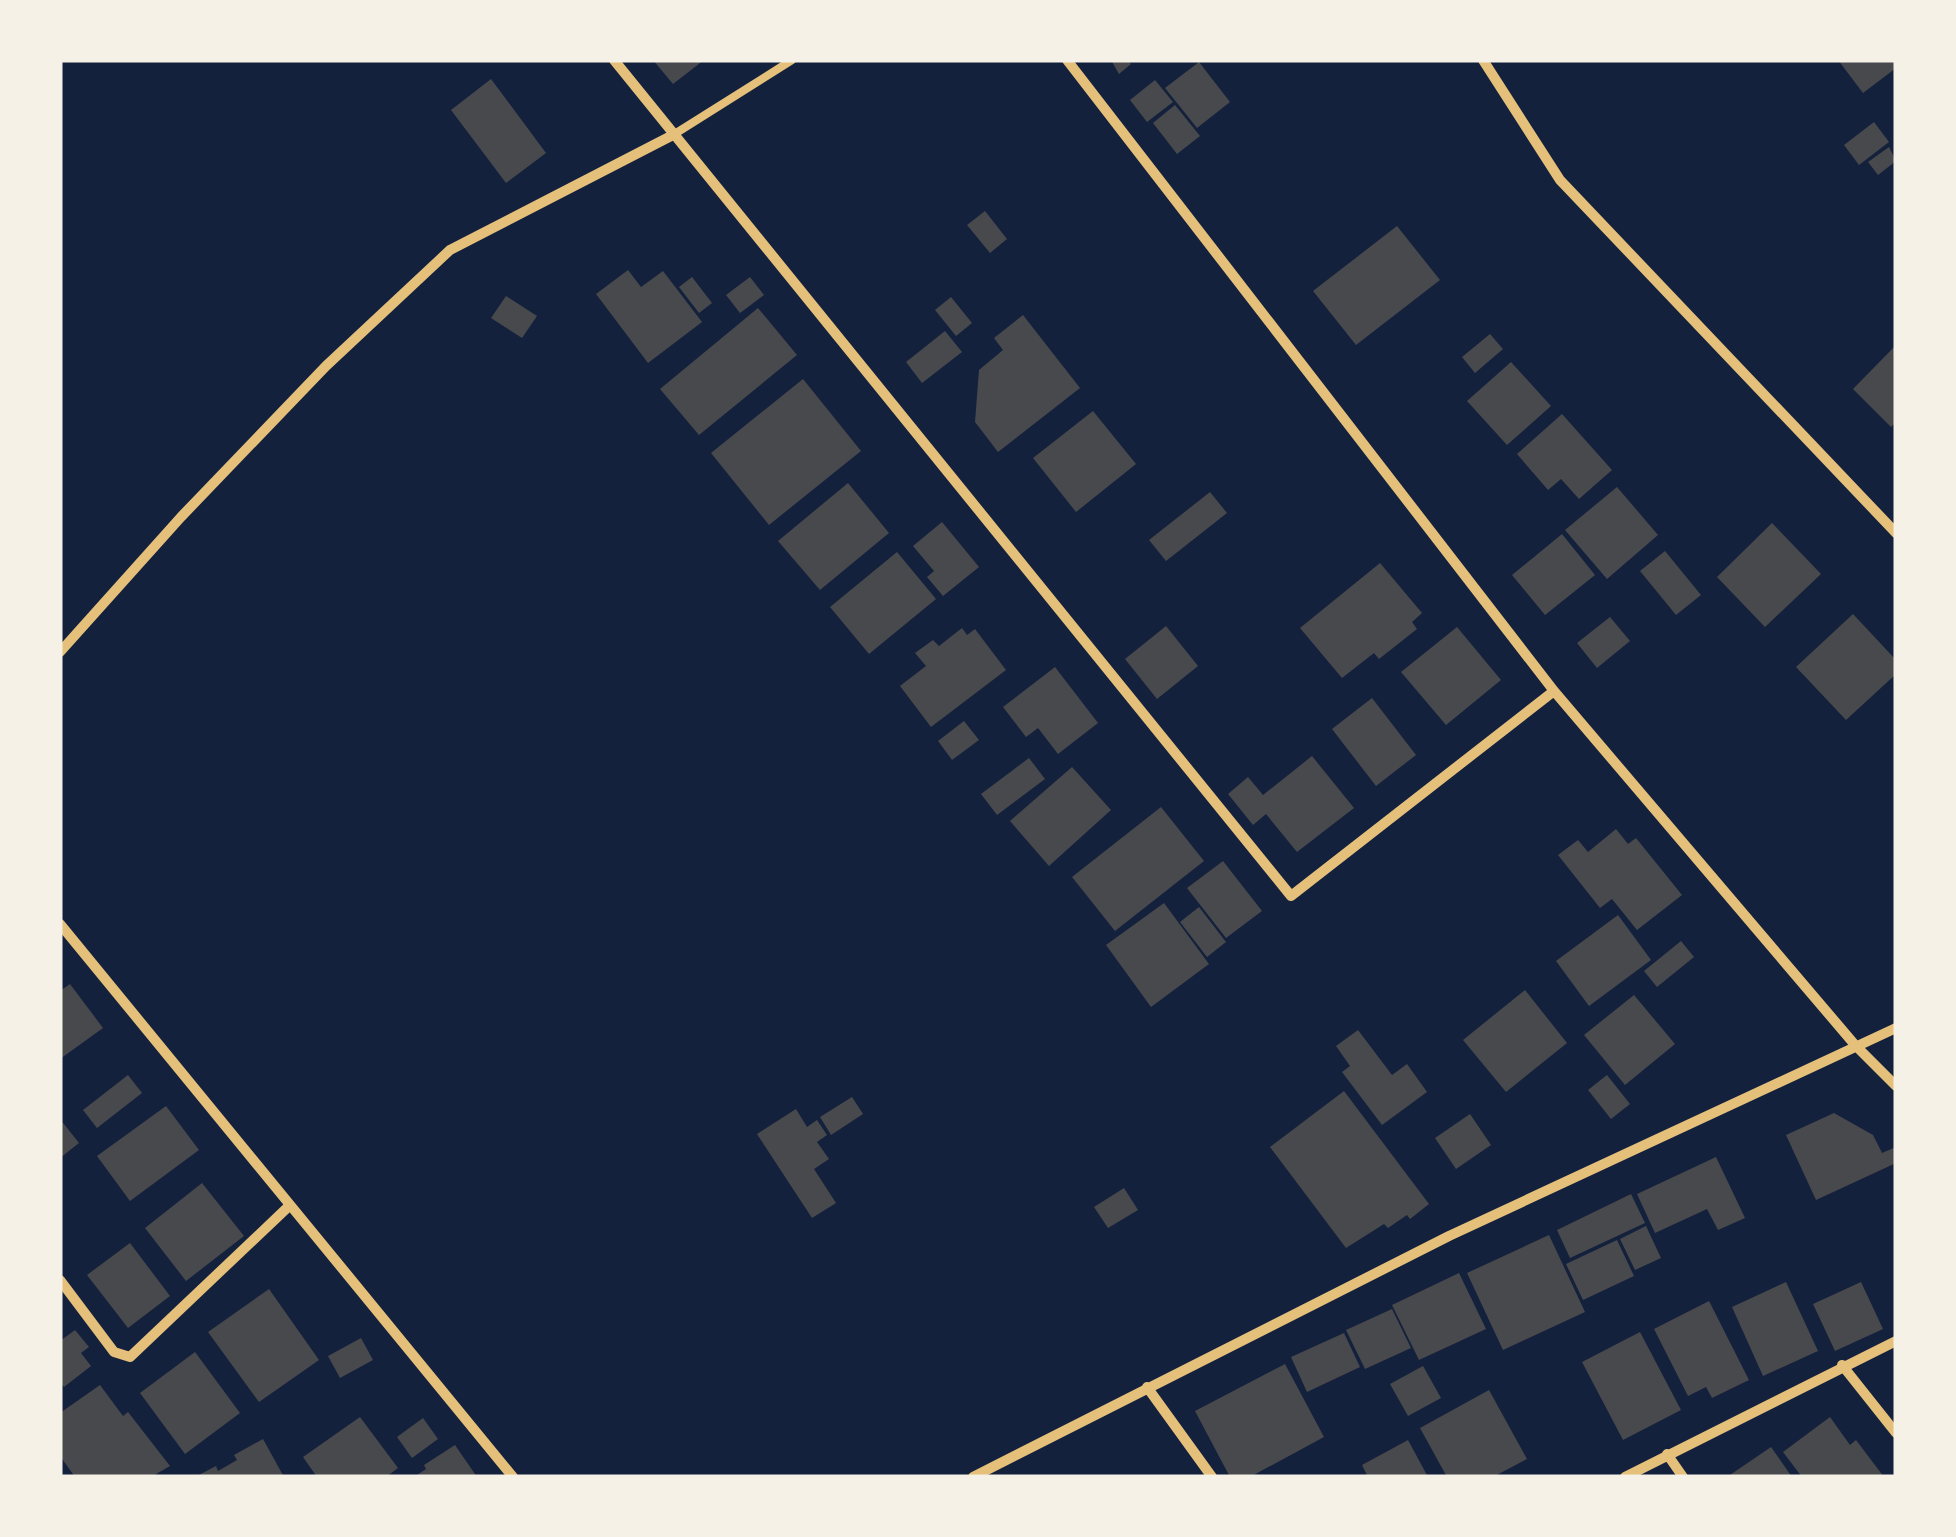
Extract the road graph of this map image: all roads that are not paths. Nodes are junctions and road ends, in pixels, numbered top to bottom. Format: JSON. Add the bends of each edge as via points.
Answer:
{"nodes":[{"id":1,"x":614,"y":60,"type":"edge"},
{"id":2,"x":792,"y":60,"type":"edge"},
{"id":3,"x":1067,"y":60,"type":"edge"},
{"id":4,"x":1482,"y":60,"type":"edge"},
{"id":5,"x":673,"y":135,"type":"junction"},
{"id":6,"x":1896,"y":533,"type":"edge"},
{"id":7,"x":60,"y":652,"type":"edge"},
{"id":8,"x":1554,"y":691,"type":"junction"},
{"id":9,"x":60,"y":924,"type":"edge"},
{"id":10,"x":1896,"y":1028,"type":"edge"},
{"id":11,"x":1856,"y":1045,"type":"junction"},
{"id":12,"x":1896,"y":1086,"type":"edge"},
{"id":13,"x":288,"y":1208,"type":"junction"},
{"id":14,"x":60,"y":1280,"type":"edge"},
{"id":15,"x":1896,"y":1341,"type":"edge"},
{"id":16,"x":1842,"y":1365,"type":"junction"},
{"id":17,"x":1148,"y":1387,"type":"junction"},
{"id":18,"x":1896,"y":1433,"type":"edge"},
{"id":19,"x":1667,"y":1454,"type":"junction"},
{"id":20,"x":513,"y":1477,"type":"edge"},
{"id":21,"x":973,"y":1477,"type":"edge"},
{"id":22,"x":1212,"y":1477,"type":"edge"},
{"id":23,"x":1625,"y":1477,"type":"edge"},
{"id":24,"x":1683,"y":1477,"type":"edge"}],
"edges":[{"from":1,"to":5,"type":"street"},
{"from":2,"to":5,"type":"lane"},
{"from":3,"to":8,"type":"street"},
{"from":4,"to":6,"type":"street","via":[[1560,180]]},
{"from":5,"to":7,"type":"street","via":[[450,250],[326,366]]},
{"from":5,"to":8,"type":"street","via":[[1291,896]]},
{"from":8,"to":11,"type":"street"},
{"from":9,"to":13,"type":"street"},
{"from":10,"to":11,"type":"street"},
{"from":11,"to":12,"type":"street"},
{"from":11,"to":17,"type":"street","via":[[1449,1236]]},
{"from":13,"to":14,"type":"street","via":[[130,1357],[114,1352]]},
{"from":13,"to":20,"type":"street"},
{"from":15,"to":16,"type":"street"},
{"from":16,"to":18,"type":"street"},
{"from":16,"to":19,"type":"street"},
{"from":17,"to":21,"type":"street"},
{"from":17,"to":22,"type":"street"},
{"from":19,"to":23,"type":"street"},
{"from":19,"to":24,"type":"street"}]}
